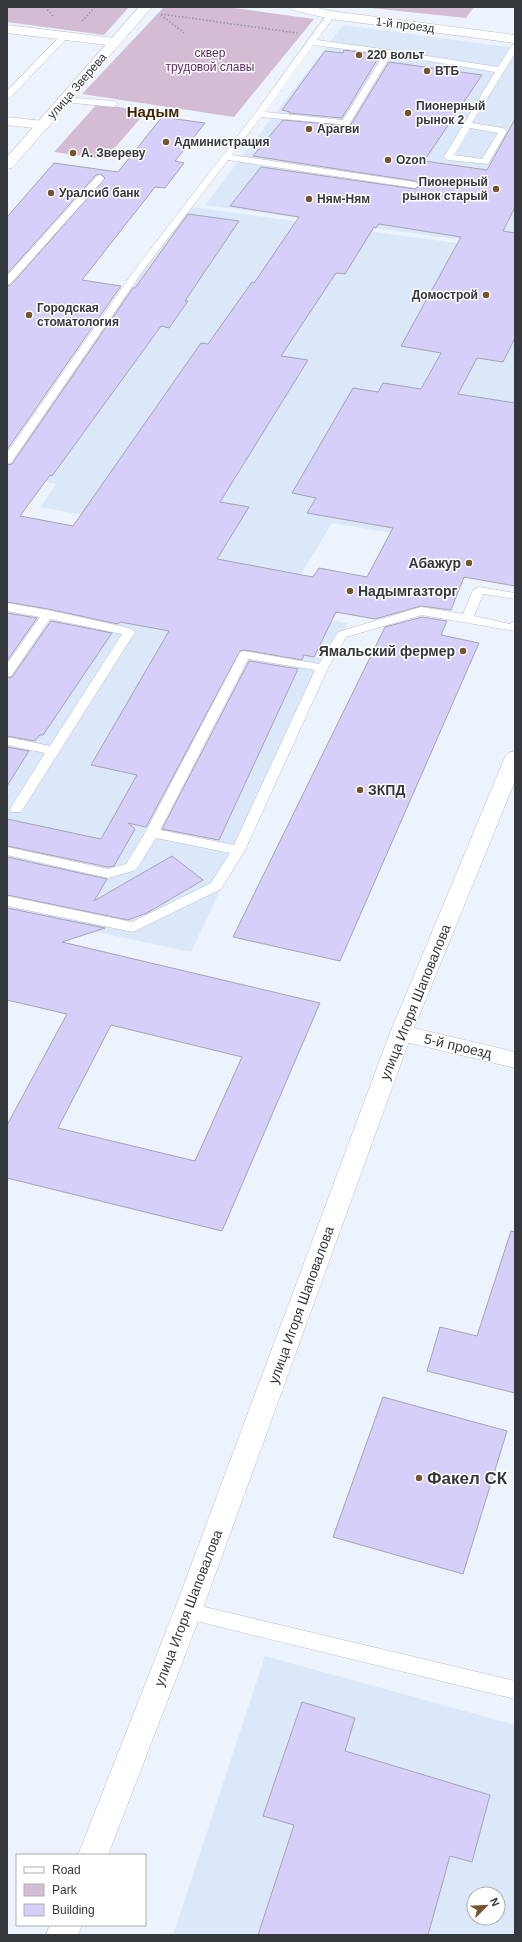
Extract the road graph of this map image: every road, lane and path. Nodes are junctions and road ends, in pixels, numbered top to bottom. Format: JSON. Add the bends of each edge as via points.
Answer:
{"nodes":[{"id":1,"x":296,"y":7,"type":"edge"},
{"id":2,"x":151,"y":10,"type":"edge"},
{"id":3,"x":333,"y":11,"type":"edge"},
{"id":4,"x":161,"y":14,"type":"junction"},
{"id":5,"x":226,"y":23,"type":"dead end"},
{"id":6,"x":7,"y":29,"type":"edge"},
{"id":7,"x":184,"y":33,"type":"dead end"},
{"id":8,"x":65,"y":36,"type":"junction"},
{"id":9,"x":515,"y":39,"type":"edge"},
{"id":10,"x":115,"y":42,"type":"junction"},
{"id":11,"x":311,"y":42,"type":"junction"},
{"id":12,"x":515,"y":47,"type":"edge"},
{"id":13,"x":389,"y":52,"type":"junction"},
{"id":14,"x":500,"y":70,"type":"junction"},
{"id":15,"x":7,"y":96,"type":"edge"},
{"id":16,"x":66,"y":100,"type":"junction"},
{"id":17,"x":114,"y":104,"type":"dead end"},
{"id":18,"x":259,"y":114,"type":"junction"},
{"id":19,"x":7,"y":121,"type":"edge"},
{"id":20,"x":44,"y":125,"type":"junction"},
{"id":21,"x":467,"y":125,"type":"junction"},
{"id":22,"x":225,"y":157,"type":"junction"},
{"id":23,"x":7,"y":165,"type":"edge"},
{"id":24,"x":100,"y":178,"type":"dead end"},
{"id":25,"x":415,"y":186,"type":"dead end"},
{"id":26,"x":7,"y":282,"type":"edge"},
{"id":27,"x":7,"y":461,"type":"edge"},
{"id":28,"x":515,"y":596,"type":"edge"},
{"id":29,"x":7,"y":607,"type":"edge"},
{"id":30,"x":48,"y":614,"type":"junction"},
{"id":31,"x":467,"y":618,"type":"junction"},
{"id":32,"x":515,"y":625,"type":"edge"},
{"id":33,"x":322,"y":668,"type":"junction"},
{"id":34,"x":7,"y":673,"type":"edge"},
{"id":35,"x":7,"y":741,"type":"edge"},
{"id":36,"x":53,"y":751,"type":"junction"},
{"id":37,"x":515,"y":757,"type":"edge"},
{"id":38,"x":16,"y":809,"type":"dead end"},
{"id":39,"x":152,"y":833,"type":"junction"},
{"id":40,"x":238,"y":850,"type":"junction"},
{"id":41,"x":7,"y":851,"type":"edge"},
{"id":42,"x":7,"y":901,"type":"edge"},
{"id":43,"x":401,"y":1033,"type":"junction"},
{"id":44,"x":515,"y":1060,"type":"edge"},
{"id":45,"x":188,"y":1611,"type":"junction"},
{"id":46,"x":515,"y":1690,"type":"edge"},
{"id":47,"x":93,"y":1854,"type":"edge"}],
"edges":[{"from":1,"to":3,"type":"street","name":"1-й проезд"},
{"from":2,"to":4,"type":"path"},
{"from":2,"to":10,"type":"street","name":"улица Зверева"},
{"from":3,"to":9,"type":"street","name":"1-й проезд"},
{"from":3,"to":11,"type":"lane"},
{"from":4,"to":5,"type":"path"},
{"from":4,"to":7,"type":"path"},
{"from":6,"to":8,"type":"street"},
{"from":8,"to":10,"type":"street"},
{"from":8,"to":15,"type":"lane"},
{"from":10,"to":16,"type":"street","name":"улица Зверева"},
{"from":11,"to":13,"type":"lane"},
{"from":11,"to":18,"type":"lane"},
{"from":12,"to":14,"type":"lane"},
{"from":13,"to":14,"type":"lane"},
{"from":13,"to":18,"type":"lane","via":[[346,123]]},
{"from":14,"to":21,"type":"lane"},
{"from":16,"to":17,"type":"lane"},
{"from":16,"to":20,"type":"street","name":"улица Зверева"},
{"from":18,"to":22,"type":"lane"},
{"from":19,"to":20,"type":"street"},
{"from":20,"to":23,"type":"street","name":"улица Зверева"},
{"from":21,"to":21,"type":"lane","via":[[503,131],[485,162],[448,157]]},
{"from":22,"to":25,"type":"lane"},
{"from":22,"to":27,"type":"lane","via":[[138,270]]},
{"from":24,"to":26,"type":"lane"},
{"from":28,"to":31,"type":"lane","via":[[479,590]]},
{"from":29,"to":30,"type":"lane"},
{"from":30,"to":34,"type":"lane"},
{"from":30,"to":36,"type":"lane","via":[[129,632]]},
{"from":31,"to":32,"type":"lane","via":[[514,628]]},
{"from":31,"to":33,"type":"lane","via":[[421,611],[342,635]]},
{"from":33,"to":39,"type":"lane","via":[[244,655]]},
{"from":33,"to":40,"type":"lane"},
{"from":35,"to":36,"type":"lane"},
{"from":36,"to":38,"type":"lane"},
{"from":37,"to":43,"type":"street","name":"улица Игоря Шаповалова"},
{"from":39,"to":40,"type":"lane"},
{"from":39,"to":41,"type":"lane","via":[[131,866],[108,874]]},
{"from":40,"to":42,"type":"lane","via":[[216,886],[134,927]]},
{"from":43,"to":44,"type":"street","name":"5-й проезд"},
{"from":43,"to":45,"type":"street","name":"улица Игоря Шаповалова"},
{"from":45,"to":46,"type":"lane"},
{"from":45,"to":47,"type":"street","name":"улица Игоря Шаповалова"}]}
